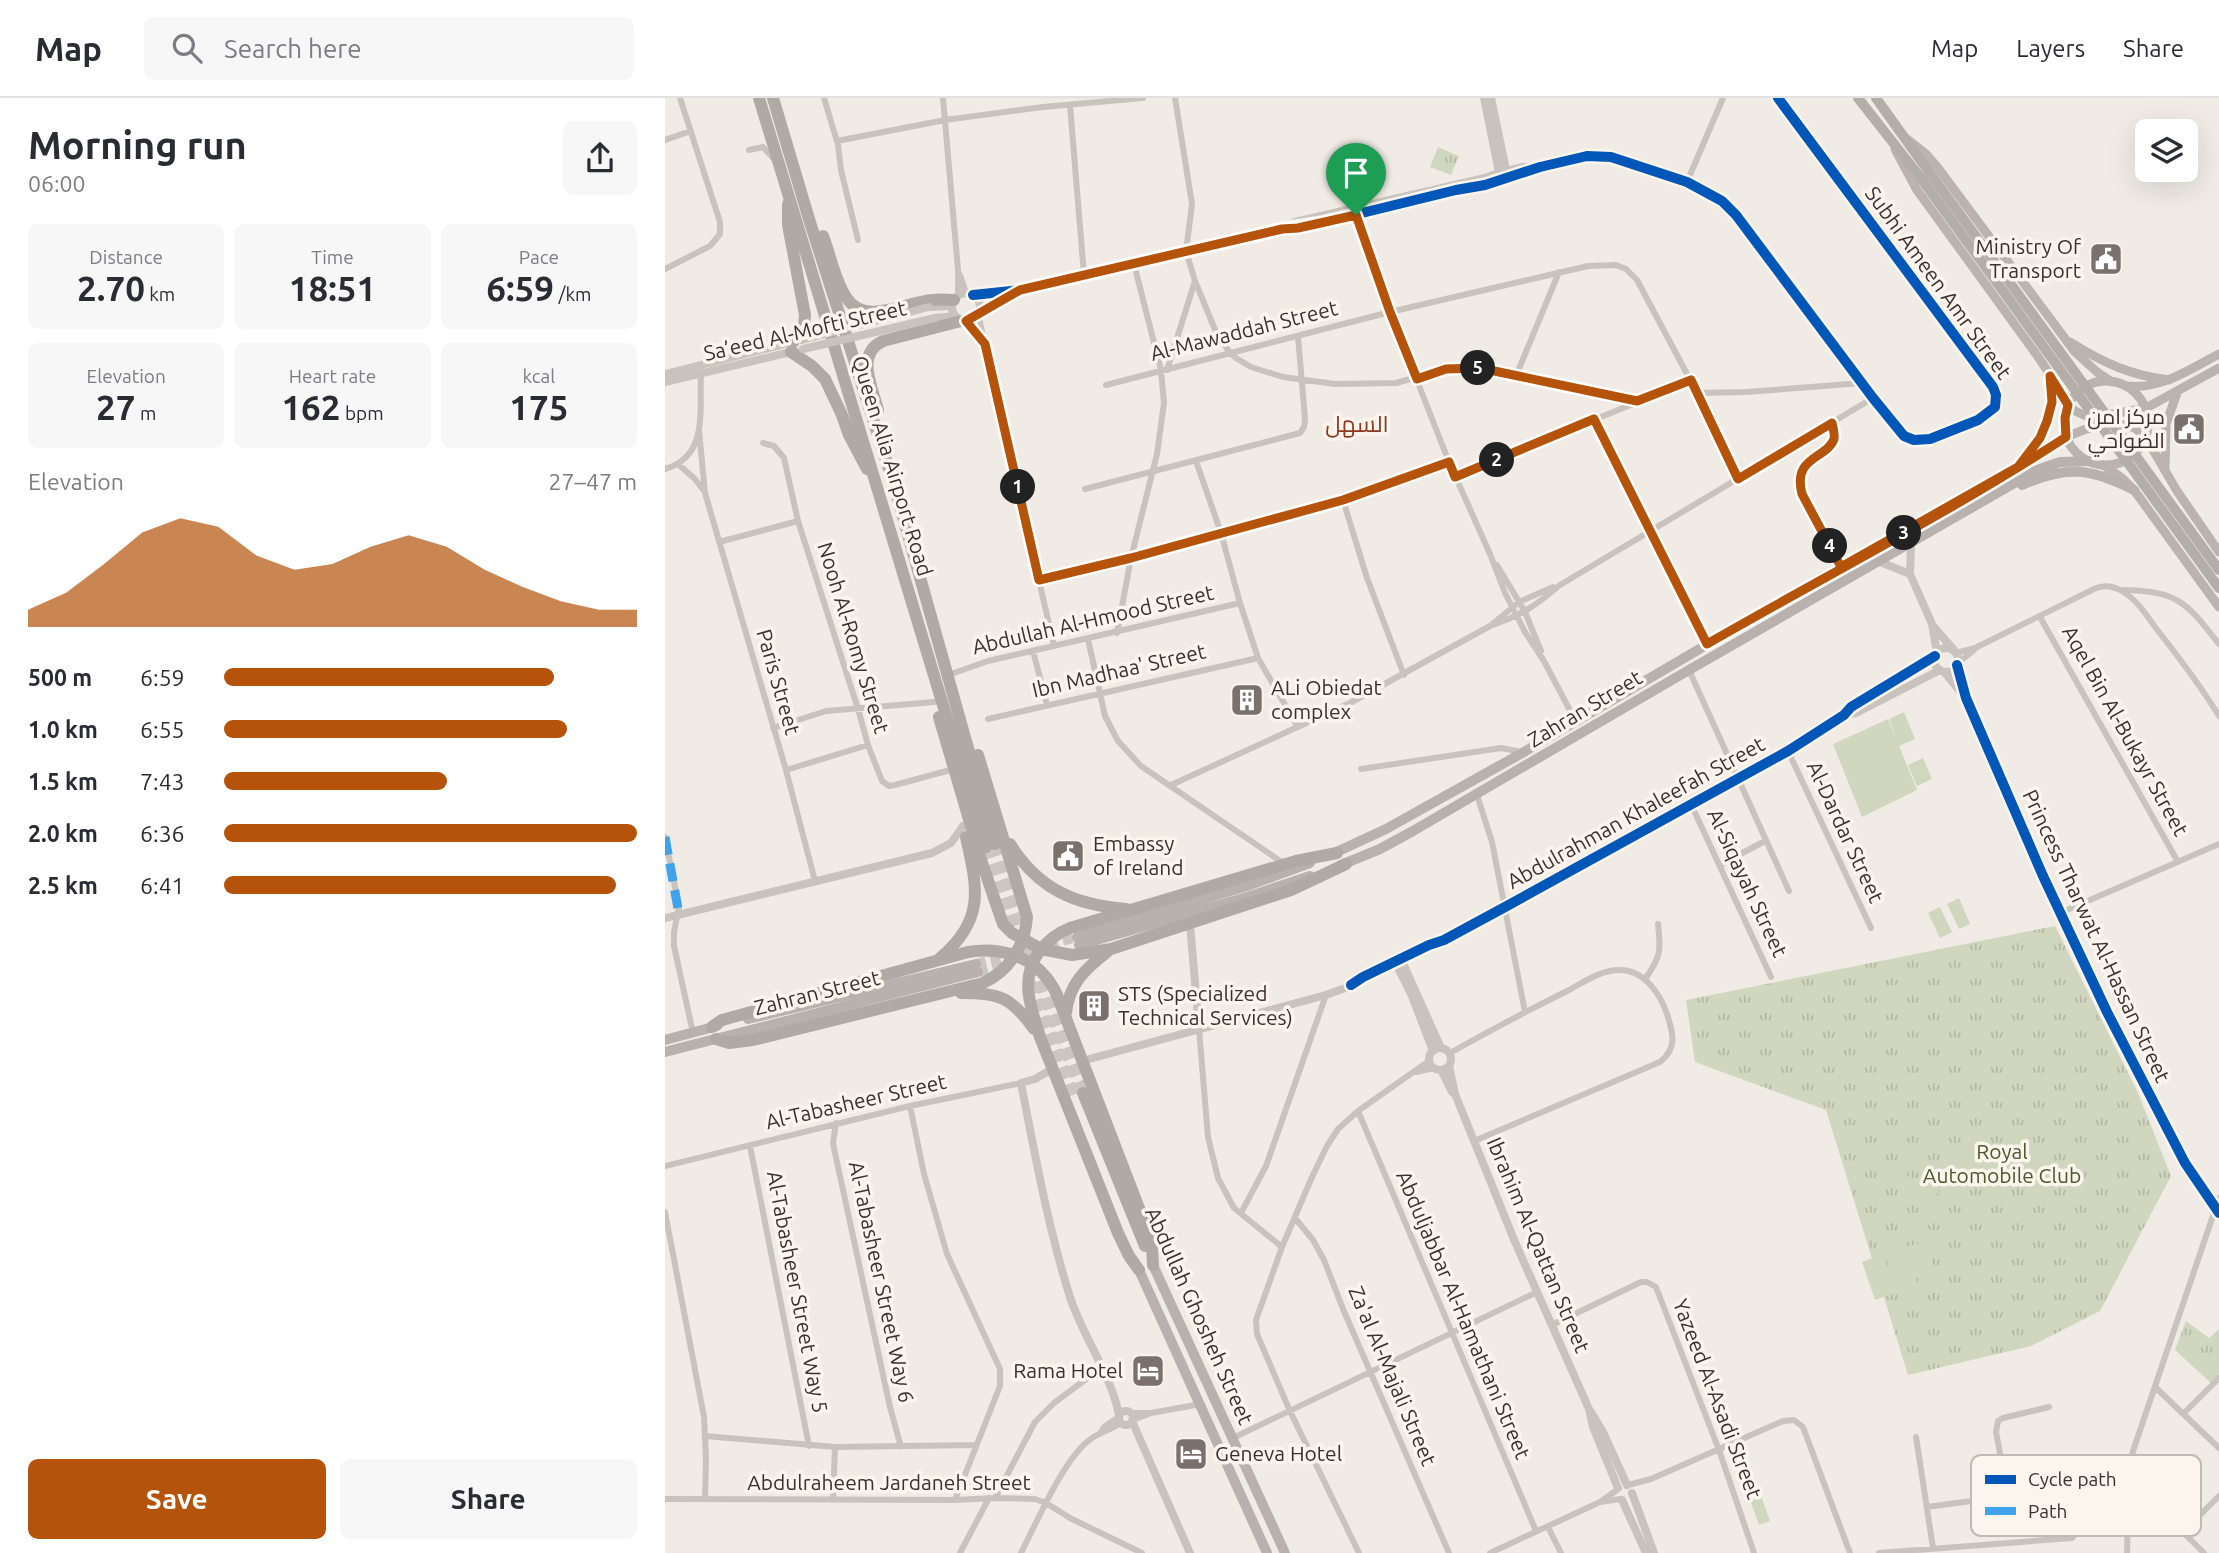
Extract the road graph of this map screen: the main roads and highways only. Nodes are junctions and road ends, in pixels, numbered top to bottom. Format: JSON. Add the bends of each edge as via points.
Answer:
{"nodes":[{"id":1,"x":759,"y":98,"type":"edge"},
{"id":2,"x":773,"y":98,"type":"edge"},
{"id":3,"x":1858,"y":98,"type":"edge"},
{"id":4,"x":1876,"y":98,"type":"edge"},
{"id":5,"x":1904,"y":137,"type":"junction"},
{"id":6,"x":1893,"y":143,"type":"junction"},
{"id":7,"x":1924,"y":175,"type":"junction"},
{"id":8,"x":794,"y":191,"type":"junction"},
{"id":9,"x":961,"y":298,"type":"road end"},
{"id":10,"x":961,"y":319,"type":"road end"},
{"id":11,"x":2065,"y":339,"type":"junction"},
{"id":12,"x":2075,"y":352,"type":"junction"},
{"id":13,"x":2219,"y":354,"type":"edge"},
{"id":14,"x":2219,"y":368,"type":"edge"},
{"id":15,"x":2049,"y":373,"type":"junction"},
{"id":16,"x":2169,"y":380,"type":"junction"},
{"id":17,"x":2112,"y":382,"type":"junction"},
{"id":18,"x":2125,"y":385,"type":"junction"},
{"id":19,"x":2177,"y":393,"type":"junction"},
{"id":20,"x":2068,"y":405,"type":"junction"},
{"id":21,"x":2146,"y":408,"type":"junction"},
{"id":22,"x":2066,"y":437,"type":"junction"},
{"id":23,"x":2146,"y":438,"type":"junction"},
{"id":24,"x":2089,"y":461,"type":"junction"},
{"id":25,"x":2101,"y":464,"type":"junction"},
{"id":26,"x":2018,"y":467,"type":"junction"},
{"id":27,"x":2165,"y":473,"type":"junction"},
{"id":28,"x":894,"y":485,"type":"junction"},
{"id":29,"x":878,"y":487,"type":"junction"},
{"id":30,"x":2134,"y":490,"type":"junction"},
{"id":31,"x":1992,"y":496,"type":"junction"},
{"id":32,"x":2219,"y":552,"type":"edge"},
{"id":33,"x":2219,"y":570,"type":"edge"},
{"id":34,"x":2219,"y":588,"type":"edge"},
{"id":35,"x":2219,"y":607,"type":"edge"},
{"id":36,"x":916,"y":611,"type":"junction"},
{"id":37,"x":930,"y":615,"type":"junction"},
{"id":38,"x":961,"y":795,"type":"junction"},
{"id":39,"x":1003,"y":832,"type":"junction"},
{"id":40,"x":1337,"y":853,"type":"junction"},
{"id":41,"x":1346,"y":864,"type":"junction"},
{"id":42,"x":1137,"y":909,"type":"junction"},
{"id":43,"x":1022,"y":939,"type":"junction"},
{"id":44,"x":1041,"y":949,"type":"junction"},
{"id":45,"x":1111,"y":949,"type":"junction"},
{"id":46,"x":1015,"y":955,"type":"junction"},
{"id":47,"x":938,"y":961,"type":"junction"},
{"id":48,"x":1031,"y":965,"type":"junction"},
{"id":49,"x":977,"y":968,"type":"tunnel mouth"},
{"id":50,"x":936,"y":994,"type":"junction"},
{"id":51,"x":1066,"y":1017,"type":"junction"},
{"id":52,"x":714,"y":1033,"type":"junction"},
{"id":53,"x":1040,"y":1037,"type":"junction"},
{"id":54,"x":665,"y":1040,"type":"edge"},
{"id":55,"x":665,"y":1052,"type":"edge"},
{"id":56,"x":1153,"y":1265,"type":"junction"},
{"id":57,"x":1139,"y":1270,"type":"junction"},
{"id":58,"x":1268,"y":1553,"type":"edge"},
{"id":59,"x":1285,"y":1553,"type":"edge"}],
"edges":[{"from":1,"to":8,"type":"highway","name":"Queen Alia Airport Road","via":[[781,171]]},
{"from":2,"to":8,"type":"highway","name":"Queen Alia Airport Road"},
{"from":3,"to":6,"type":"highway"},
{"from":4,"to":5,"type":"highway"},
{"from":5,"to":7,"type":"highway"},
{"from":5,"to":11,"type":"main road","via":[[1938,168]]},
{"from":6,"to":7,"type":"highway"},
{"from":6,"to":15,"type":"main road","via":[[1917,190]]},
{"from":7,"to":33,"type":"highway","bridge":true},
{"from":7,"to":34,"type":"highway","bridge":true},
{"from":8,"to":9,"type":"highway","via":[[815,211],[843,293],[853,306],[874,312],[932,299]]},
{"from":8,"to":28,"type":"highway","name":"Queen Alia Airport Road"},
{"from":8,"to":29,"type":"highway","name":"Queen Alia Airport Road"},
{"from":8,"to":29,"type":"highway","via":[[788,225],[805,316],[797,346],[825,379]]},
{"from":10,"to":28,"type":"highway","via":[[883,341],[867,355]]},
{"from":11,"to":12,"type":"main road"},
{"from":11,"to":16,"type":"main road","via":[[2120,370]]},
{"from":12,"to":15,"type":"main road","via":[[2066,370]]},
{"from":12,"to":17,"type":"main road"},
{"from":13,"to":16,"type":"main road"},
{"from":14,"to":19,"type":"main road"},
{"from":15,"to":20,"type":"main road"},
{"from":15,"to":26,"type":"main road","via":[[2052,402],[2047,421]]},
{"from":16,"to":18,"type":"main road","via":[[2144,387]]},
{"from":17,"to":18,"type":"main road"},
{"from":17,"to":20,"type":"main road","via":[[2088,386]]},
{"from":18,"to":21,"type":"main road"},
{"from":19,"to":21,"type":"main road"},
{"from":19,"to":27,"type":"main road","via":[[2165,424]]},
{"from":20,"to":21,"type":"main road","via":[[2093,416]]},
{"from":20,"to":22,"type":"main road"},
{"from":21,"to":23,"type":"main road"},
{"from":22,"to":23,"type":"main road","via":[[2117,423],[2132,426]]},
{"from":22,"to":24,"type":"main road"},
{"from":22,"to":26,"type":"main road","name":"Zahran Street"},
{"from":23,"to":25,"type":"main road","via":[[2125,460]]},
{"from":23,"to":27,"type":"main road"},
{"from":24,"to":25,"type":"main road"},
{"from":24,"to":31,"type":"main road","name":"Zahran Street","via":[[2048,466]]},
{"from":25,"to":30,"type":"main road"},
{"from":26,"to":40,"type":"main road","name":"Zahran Street","via":[[1524,752]]},
{"from":27,"to":30,"type":"main road","via":[[2141,471],[2134,478]]},
{"from":27,"to":32,"type":"main road"},
{"from":28,"to":37,"type":"highway","name":"Queen Alia Airport Road"},
{"from":29,"to":36,"type":"highway","name":"Queen Alia Airport Road"},
{"from":30,"to":31,"type":"main road","via":[[2108,478],[2066,471]]},
{"from":30,"to":35,"type":"main road"},
{"from":31,"to":41,"type":"main road","name":"Zahran Street","via":[[1477,795]]},
{"from":36,"to":37,"type":"highway","name":"Queen Alia Airport Road","via":[[991,845]]},
{"from":36,"to":38,"type":"highway","via":[[916,629]]},
{"from":37,"to":39,"type":"highway","via":[[944,640]]},
{"from":38,"to":43,"type":"highway","via":[[1003,924]]},
{"from":38,"to":47,"type":"highway","via":[[976,901],[961,936]]},
{"from":39,"to":42,"type":"highway","via":[[1024,864],[1052,889],[1098,907]]},
{"from":39,"to":43,"type":"highway","via":[[1026,909]]},
{"from":40,"to":41,"type":"main road","name":"Zahran Street","via":[[1078,941],[1247,897]]},
{"from":40,"to":42,"type":"highway","via":[[1284,864]]},
{"from":41,"to":45,"type":"highway","via":[[1291,890]]},
{"from":42,"to":44,"type":"highway","via":[[1063,930]]},
{"from":43,"to":44,"type":"highway"},
{"from":43,"to":46,"type":"highway"},
{"from":44,"to":45,"type":"highway","via":[[1072,955]]},
{"from":44,"to":48,"type":"highway"},
{"from":45,"to":51,"type":"highway","via":[[1075,982]]},
{"from":46,"to":47,"type":"highway","via":[[986,950]]},
{"from":46,"to":48,"type":"highway"},
{"from":46,"to":50,"type":"highway","via":[[995,978]]},
{"from":47,"to":52,"type":"highway","via":[[722,1020]]},
{"from":48,"to":51,"type":"highway","via":[[1049,980]]},
{"from":48,"to":53,"type":"highway","via":[[1029,1000]]},
{"from":49,"to":52,"type":"main road","name":"Zahran Street"},
{"from":50,"to":52,"type":"highway","via":[[753,1040],[725,1042]]},
{"from":50,"to":53,"type":"highway","via":[[979,993],[1008,1000]]},
{"from":51,"to":56,"type":"highway","via":[[1146,1224]]},
{"from":52,"to":54,"type":"main road","name":"Zahran Street"},
{"from":52,"to":55,"type":"main road","name":"Zahran Street"},
{"from":53,"to":57,"type":"highway","via":[[1118,1233]]},
{"from":56,"to":57,"type":"highway","name":"Abdullah Ghosheh Street","via":[[1079,1096]]},
{"from":56,"to":59,"type":"main road","name":"Abdullah Ghosheh Street"},
{"from":57,"to":58,"type":"main road","name":"Abdullah Ghosheh Street"}]}
